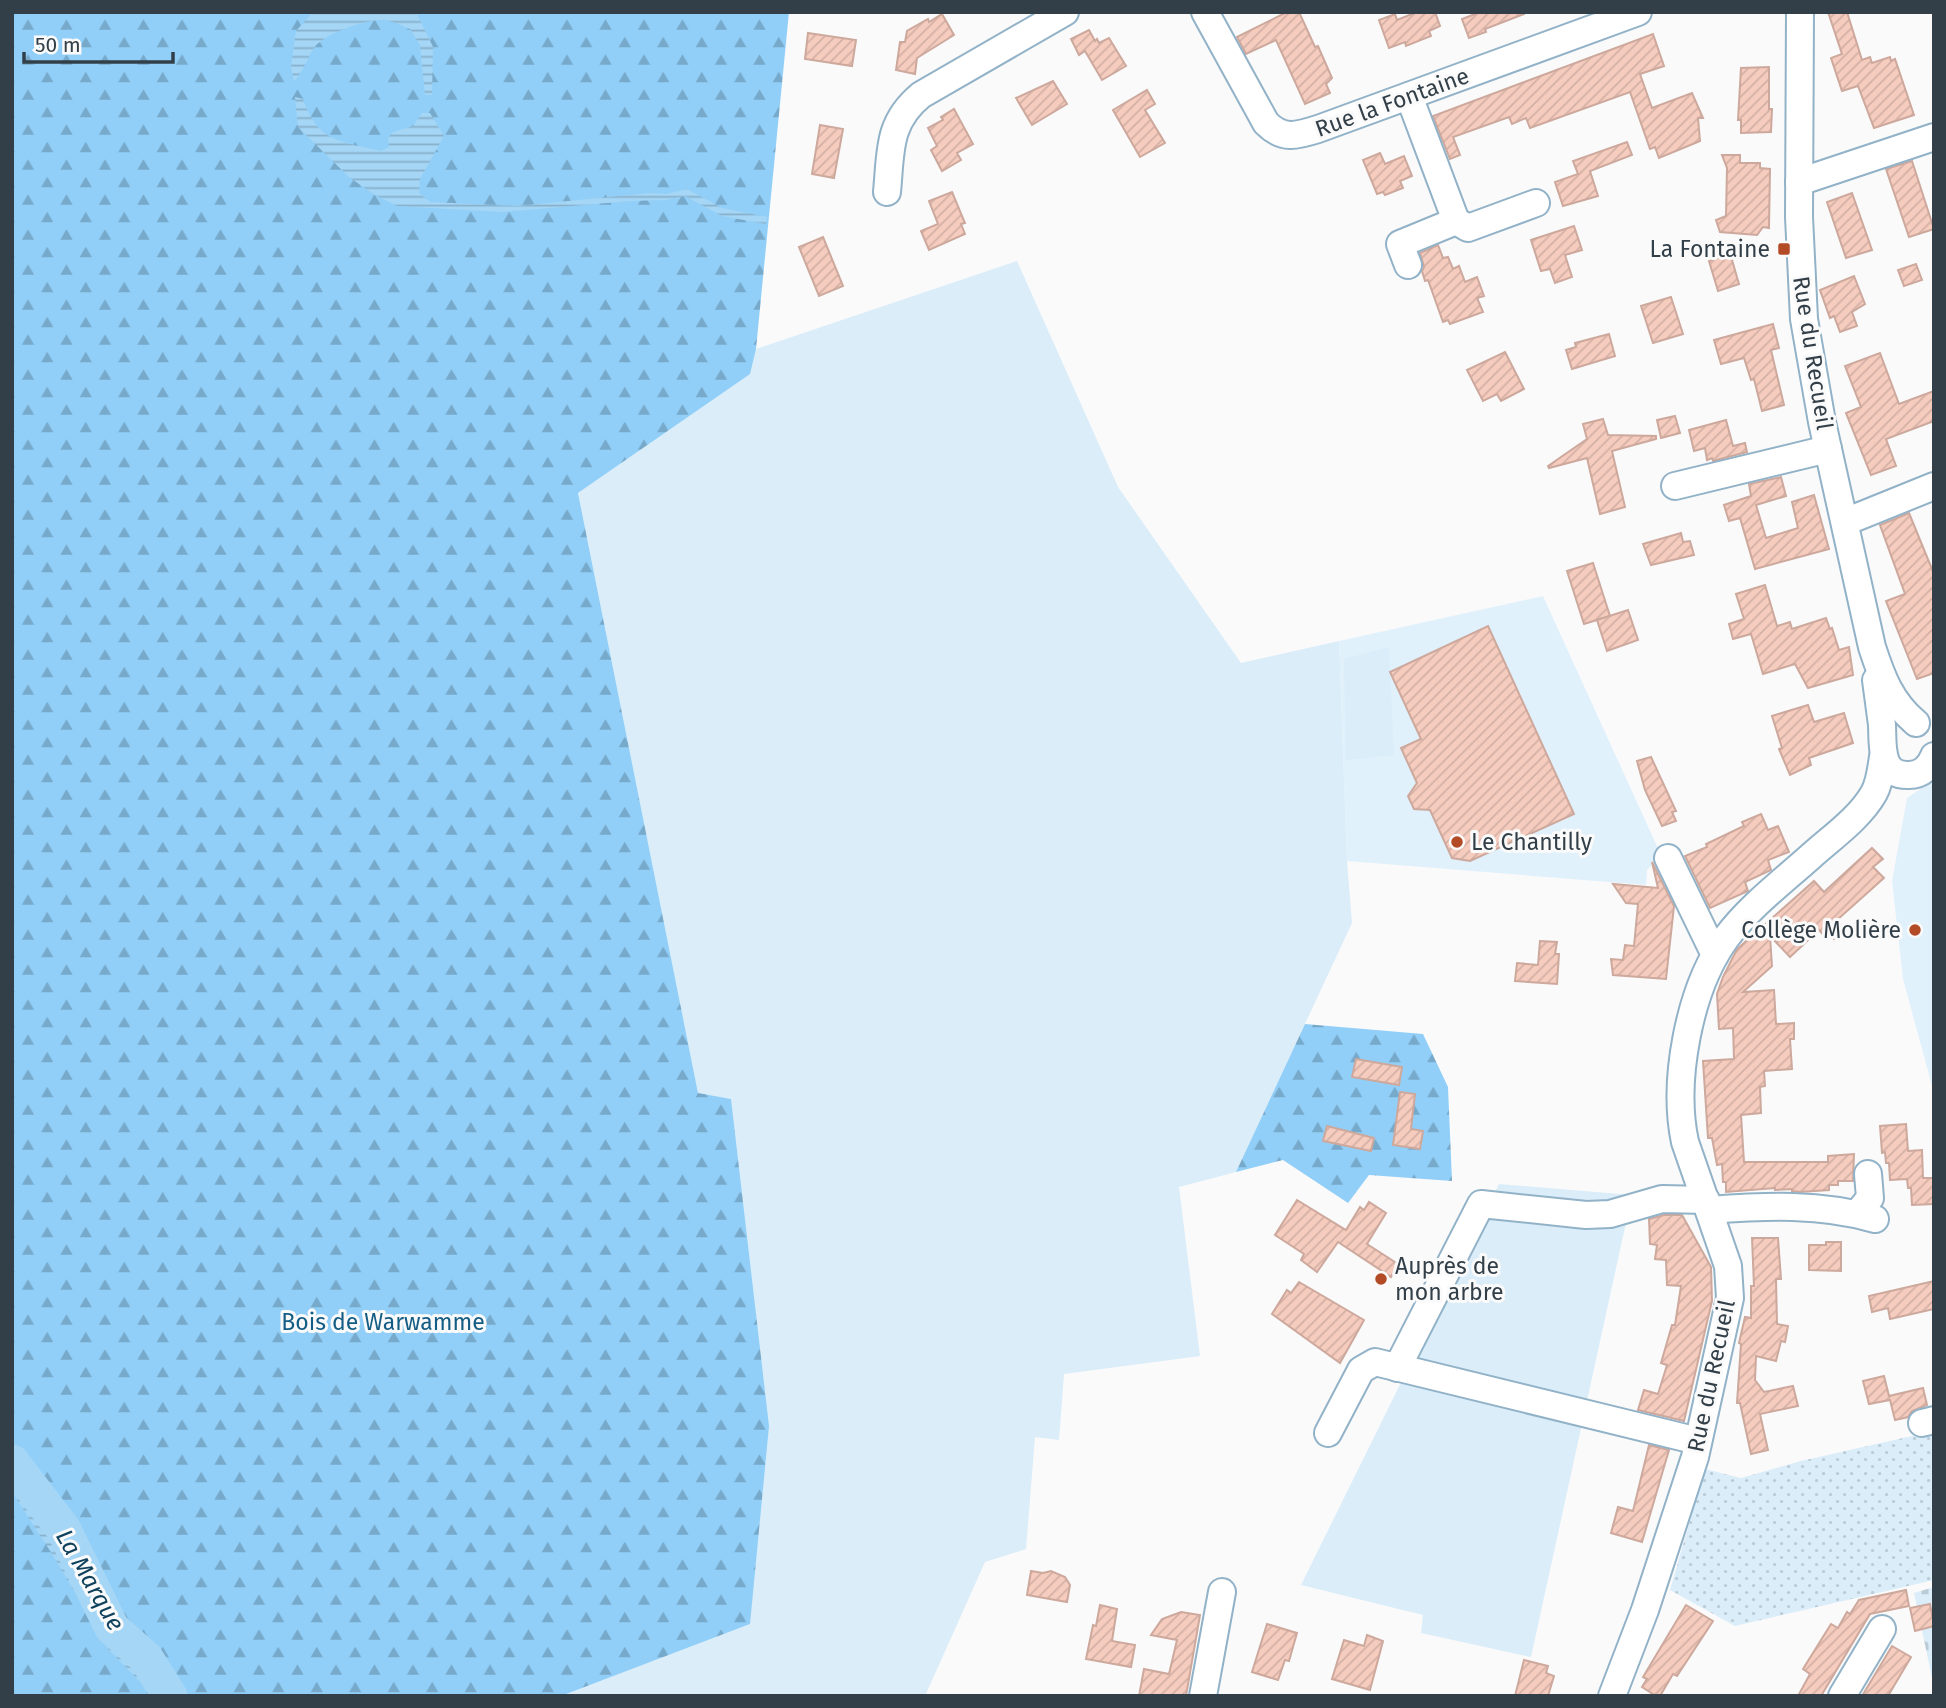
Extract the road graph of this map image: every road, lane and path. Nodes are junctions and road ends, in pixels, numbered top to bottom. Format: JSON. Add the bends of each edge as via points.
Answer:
{"nodes":[{"id":1,"x":1205,"y":12,"type":"edge"},
{"id":2,"x":1638,"y":12,"type":"edge"},
{"id":3,"x":1800,"y":12,"type":"edge"},
{"id":4,"x":1056,"y":14,"type":"edge"},
{"id":5,"x":1409,"y":96,"type":"junction"},
{"id":6,"x":1934,"y":137,"type":"edge"},
{"id":7,"x":1799,"y":182,"type":"junction"},
{"id":8,"x":887,"y":192,"type":"dead end"},
{"id":9,"x":1536,"y":203,"type":"dead end"},
{"id":10,"x":1456,"y":221,"type":"junction"},
{"id":11,"x":1408,"y":265,"type":"dead end"},
{"id":12,"x":1828,"y":449,"type":"junction"},
{"id":13,"x":1675,"y":486,"type":"dead end"},
{"id":14,"x":1934,"y":486,"type":"edge"},
{"id":15,"x":1845,"y":522,"type":"junction"},
{"id":16,"x":1872,"y":647,"type":"junction"},
{"id":17,"x":1927,"y":747,"type":"edge"},
{"id":18,"x":1882,"y":750,"type":"junction"},
{"id":19,"x":1852,"y":819,"type":"junction"},
{"id":20,"x":1668,"y":858,"type":"dead end"},
{"id":21,"x":1715,"y":955,"type":"junction"},
{"id":22,"x":1868,"y":1174,"type":"dead end"},
{"id":23,"x":1708,"y":1205,"type":"junction"},
{"id":24,"x":1397,"y":1368,"type":"junction"},
{"id":25,"x":1328,"y":1433,"type":"dead end"},
{"id":26,"x":1698,"y":1441,"type":"junction"},
{"id":27,"x":1222,"y":1592,"type":"dead end"},
{"id":28,"x":1882,"y":1629,"type":"dead end"},
{"id":29,"x":1203,"y":1696,"type":"edge"},
{"id":30,"x":1612,"y":1696,"type":"edge"},
{"id":31,"x":1842,"y":1696,"type":"edge"}],
"edges":[{"from":1,"to":5,"type":"street","name":"Rue la Fontaine","via":[[1266,122],[1280,134],[1296,136]]},
{"from":2,"to":5,"type":"street","name":"Rue la Fontaine"},
{"from":3,"to":7,"type":"street","name":"Rue du Recueil"},
{"from":4,"to":8,"type":"street","via":[[910,105],[894,135]]},
{"from":5,"to":10,"type":"street"},
{"from":6,"to":7,"type":"street"},
{"from":7,"to":12,"type":"street","name":"Rue du Recueil","via":[[1804,318]]},
{"from":9,"to":10,"type":"street","via":[[1468,228]]},
{"from":10,"to":11,"type":"street","via":[[1400,244]]},
{"from":12,"to":13,"type":"street"},
{"from":12,"to":15,"type":"street","name":"Rue du Recueil"},
{"from":14,"to":15,"type":"street"},
{"from":15,"to":16,"type":"street","name":"Rue du Recueil"},
{"from":16,"to":17,"type":"street","name":"Rue du Recueil","via":[[1893,700]]},
{"from":16,"to":18,"type":"street","name":"Rue du Recueil"},
{"from":17,"to":18,"type":"street","via":[[1893,771]]},
{"from":17,"to":18,"type":"street","via":[[1907,722],[1885,735]]},
{"from":17,"to":19,"type":"street","name":"Rue du Recueil","via":[[1879,800]]},
{"from":18,"to":19,"type":"street","name":"Rue du Recueil","via":[[1875,792]]},
{"from":19,"to":21,"type":"street","name":"Rue du Recueil","via":[[1756,905]]},
{"from":20,"to":21,"type":"street"},
{"from":21,"to":23,"type":"street","name":"Rue du Recueil","via":[[1693,1015],[1681,1080],[1685,1142]]},
{"from":22,"to":23,"type":"street","via":[[1866,1217],[1807,1206]]},
{"from":23,"to":24,"type":"street","via":[[1662,1199],[1611,1214],[1586,1215],[1481,1204]]},
{"from":23,"to":26,"type":"street","name":"Rue du Recueil","via":[[1728,1266],[1730,1298]]},
{"from":24,"to":25,"type":"street","via":[[1375,1362],[1361,1370]]},
{"from":24,"to":26,"type":"street"},
{"from":26,"to":30,"type":"street","name":"Rue du Recueil","via":[[1649,1598]]},
{"from":27,"to":29,"type":"street"},
{"from":28,"to":31,"type":"street"}]}
